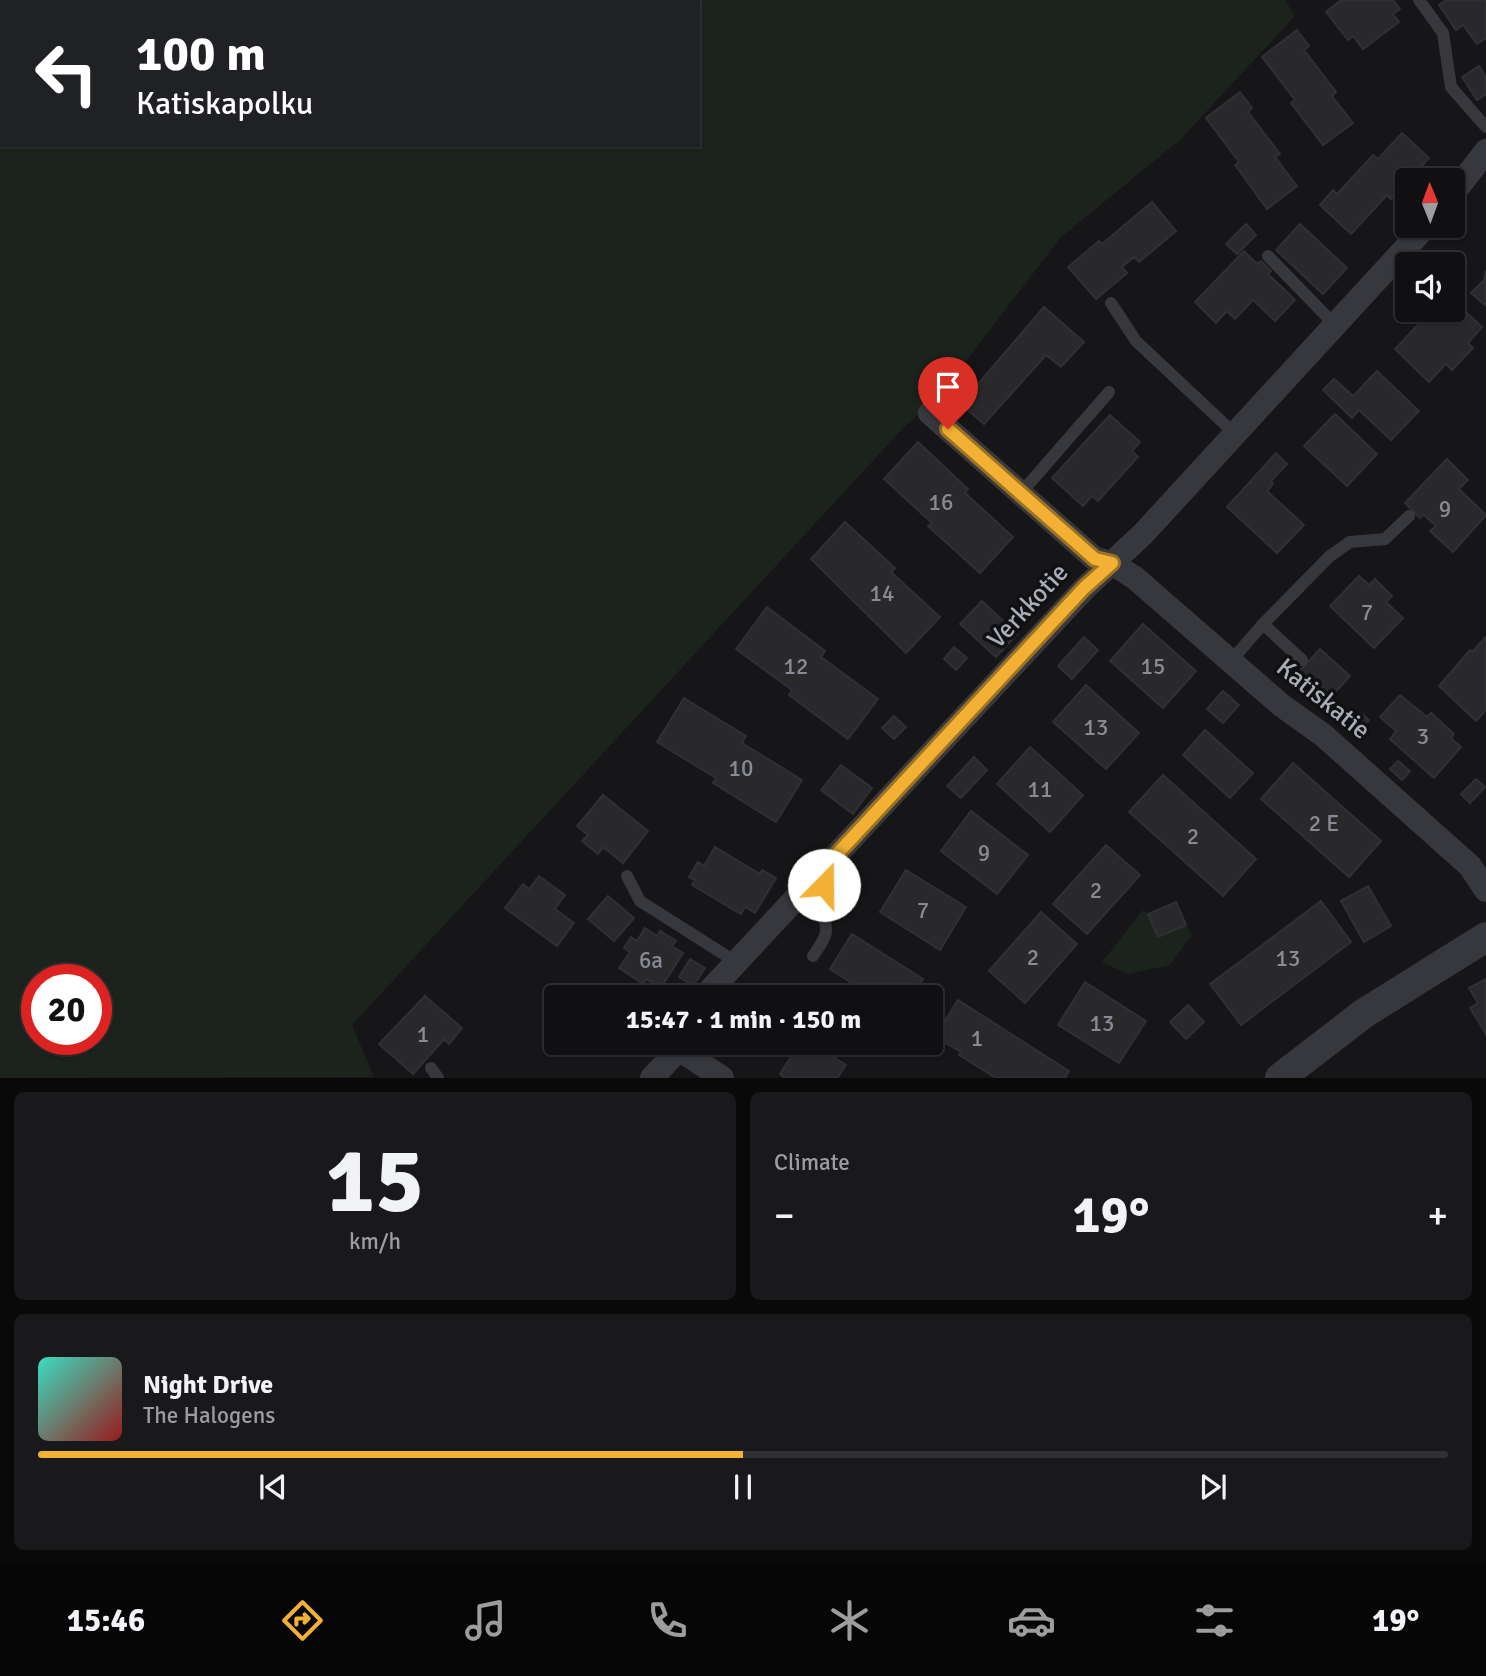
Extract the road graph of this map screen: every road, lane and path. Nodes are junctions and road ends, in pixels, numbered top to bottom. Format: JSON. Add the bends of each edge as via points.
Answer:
{"nodes":[{"id":1,"x":1419,"y":0,"type":"edge"},
{"id":2,"x":1486,"y":127,"type":"edge"},
{"id":3,"x":1486,"y":151,"type":"edge"},
{"id":4,"x":1465,"y":178,"type":"edge"},
{"id":5,"x":1415,"y":238,"type":"edge"},
{"id":6,"x":1268,"y":256,"type":"dead end"},
{"id":7,"x":1111,"y":303,"type":"dead end"},
{"id":8,"x":1335,"y":325,"type":"junction"},
{"id":9,"x":1109,"y":392,"type":"dead end"},
{"id":10,"x":930,"y":413,"type":"dead end"},
{"id":11,"x":1235,"y":434,"type":"junction"},
{"id":12,"x":1021,"y":494,"type":"junction"},
{"id":13,"x":1409,"y":516,"type":"dead end"},
{"id":14,"x":1112,"y":563,"type":"junction"},
{"id":15,"x":1263,"y":624,"type":"junction"},
{"id":16,"x":1302,"y":660,"type":"dead end"},
{"id":17,"x":1231,"y":661,"type":"junction"},
{"id":18,"x":826,"y":866,"type":"junction"},
{"id":19,"x":627,"y":876,"type":"dead end"},
{"id":20,"x":1486,"y":890,"type":"edge"},
{"id":21,"x":1486,"y":937,"type":"edge"},
{"id":22,"x":813,"y":956,"type":"dead end"},
{"id":23,"x":736,"y":962,"type":"junction"},
{"id":24,"x":716,"y":985,"type":"edge"},
{"id":25,"x":670,"y":1055,"type":"edge"},
{"id":26,"x":691,"y":1055,"type":"edge"},
{"id":27,"x":652,"y":1077,"type":"edge"},
{"id":28,"x":722,"y":1077,"type":"edge"},
{"id":29,"x":1280,"y":1077,"type":"edge"}],
"edges":[{"from":1,"to":2,"type":"lane","via":[[1443,33],[1451,87]]},
{"from":3,"to":4,"type":"street"},
{"from":5,"to":8,"type":"street","name":"Verkkotie"},
{"from":6,"to":8,"type":"lane"},
{"from":7,"to":11,"type":"lane","via":[[1136,341]]},
{"from":8,"to":11,"type":"street","name":"Verkkotie"},
{"from":9,"to":12,"type":"lane"},
{"from":10,"to":12,"type":"street","name":"Katiskatie"},
{"from":11,"to":14,"type":"street","name":"Verkkotie"},
{"from":12,"to":14,"type":"street","name":"Katiskatie","via":[[1095,559]]},
{"from":13,"to":15,"type":"lane","via":[[1385,539],[1350,541]]},
{"from":14,"to":17,"type":"street","name":"Katiskatie"},
{"from":14,"to":18,"type":"street","name":"Verkkotie"},
{"from":15,"to":16,"type":"lane"},
{"from":15,"to":17,"type":"lane"},
{"from":17,"to":20,"type":"street","name":"Katiskatie","via":[[1461,857]]},
{"from":18,"to":22,"type":"lane","via":[[822,904],[828,927]]},
{"from":18,"to":23,"type":"street","name":"Verkkotie"},
{"from":19,"to":23,"type":"lane","via":[[640,901]]},
{"from":21,"to":29,"type":"street","via":[[1363,1014]]},
{"from":23,"to":24,"type":"street","name":"Verkkotie"},
{"from":25,"to":27,"type":"street"},
{"from":26,"to":28,"type":"street"}]}
